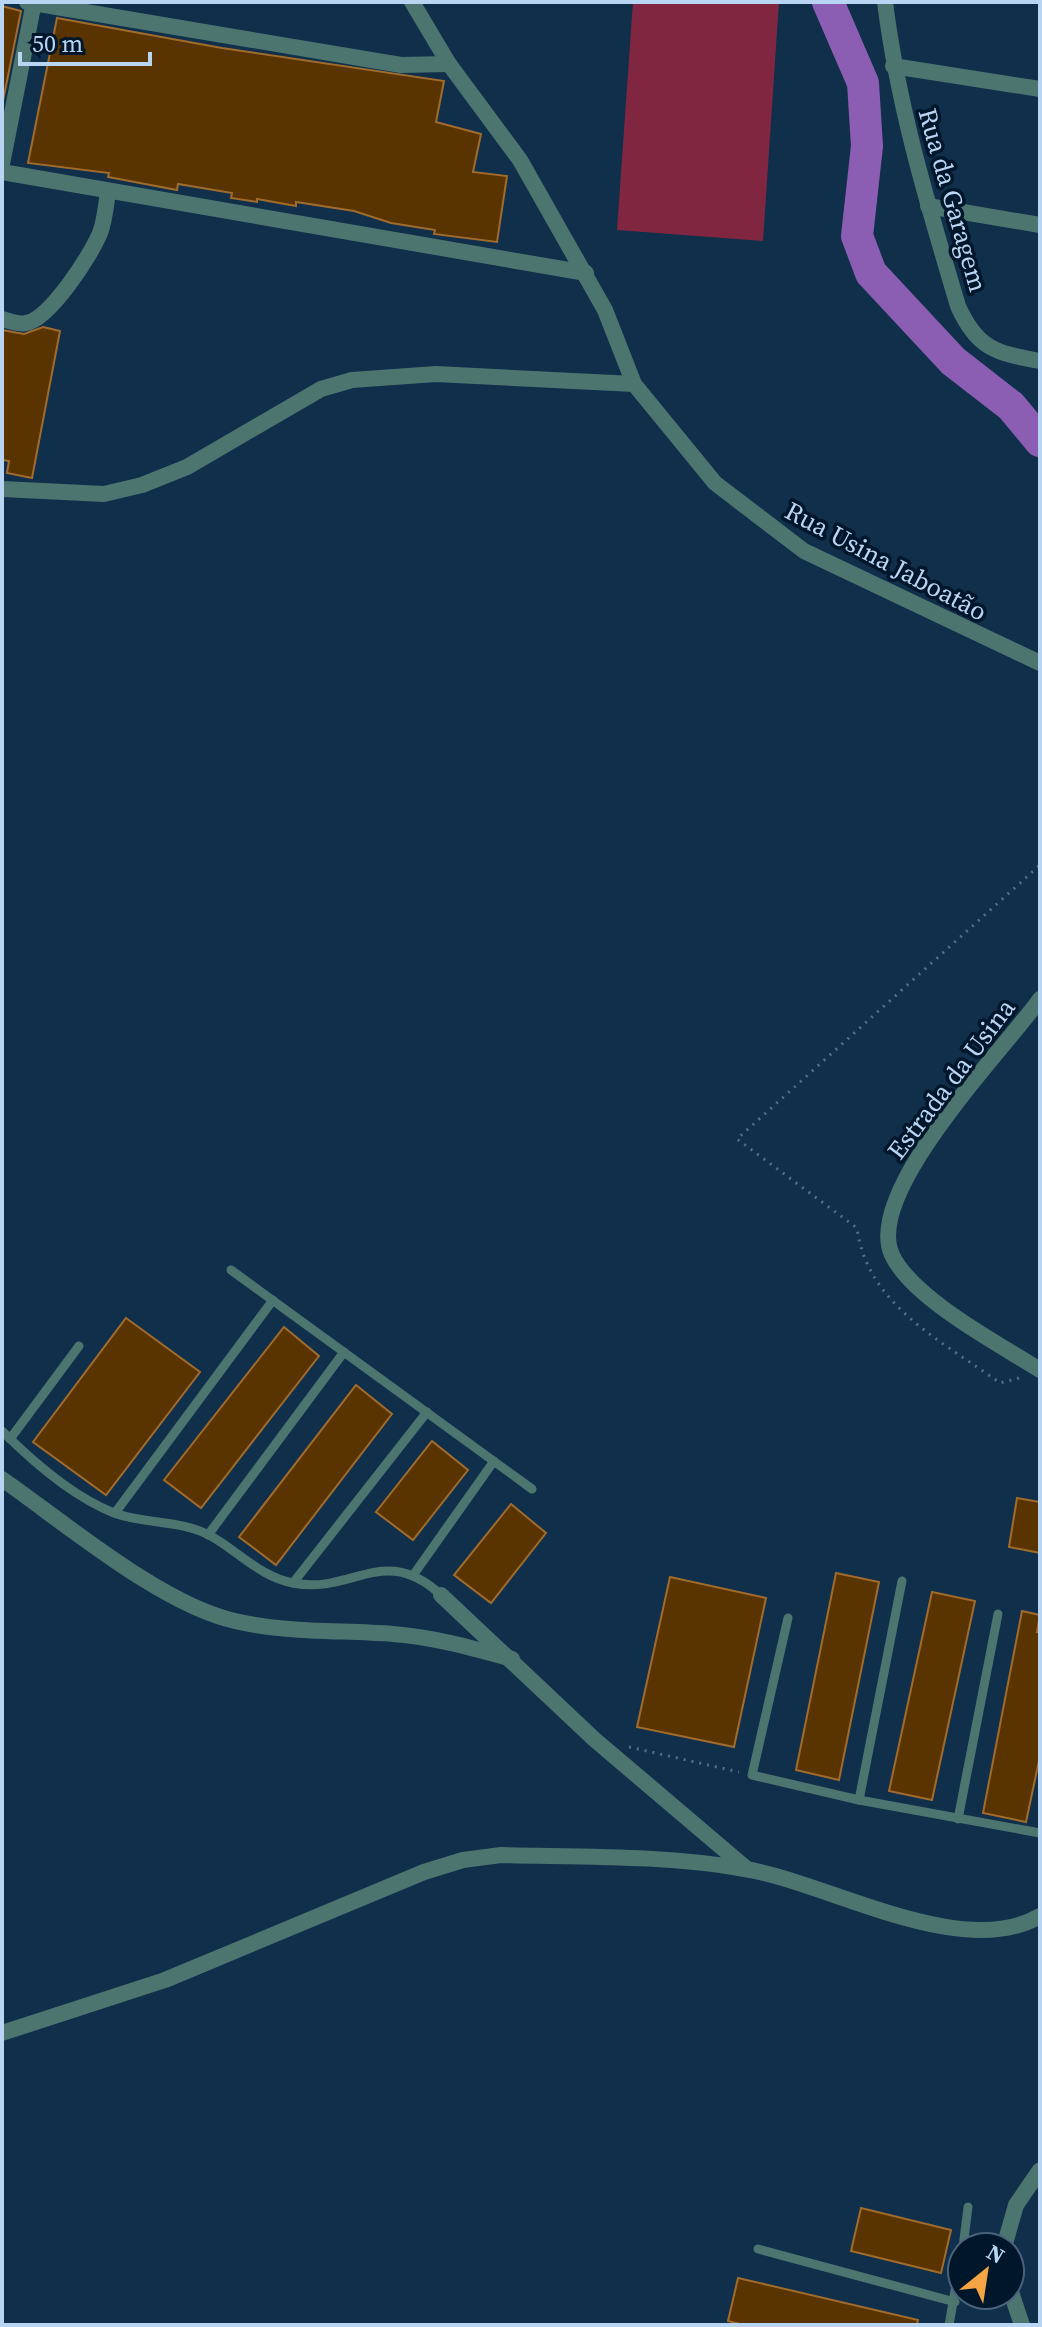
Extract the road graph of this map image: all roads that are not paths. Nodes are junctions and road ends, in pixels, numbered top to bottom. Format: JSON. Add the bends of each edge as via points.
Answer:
{"nodes":[{"id":1,"x":31,"y":2,"type":"edge"},
{"id":2,"x":412,"y":2,"type":"edge"},
{"id":3,"x":885,"y":2,"type":"edge"},
{"id":4,"x":449,"y":64,"type":"junction"},
{"id":5,"x":893,"y":66,"type":"junction"},
{"id":6,"x":1040,"y":89,"type":"edge"},
{"id":7,"x":2,"y":164,"type":"edge"},
{"id":8,"x":2,"y":172,"type":"edge"},
{"id":9,"x":108,"y":191,"type":"junction"},
{"id":10,"x":928,"y":206,"type":"junction"},
{"id":11,"x":1040,"y":225,"type":"edge"},
{"id":12,"x":586,"y":273,"type":"junction"},
{"id":13,"x":2,"y":319,"type":"edge"},
{"id":14,"x":1040,"y":361,"type":"edge"},
{"id":15,"x":634,"y":384,"type":"junction"},
{"id":16,"x":2,"y":489,"type":"edge"},
{"id":17,"x":1040,"y":663,"type":"edge"},
{"id":18,"x":1040,"y":999,"type":"edge"},
{"id":19,"x":231,"y":1270,"type":"dead end"},
{"id":20,"x":273,"y":1300,"type":"junction"},
{"id":21,"x":79,"y":1346,"type":"dead end"},
{"id":22,"x":344,"y":1352,"type":"junction"},
{"id":23,"x":1033,"y":1373,"type":"edge"},
{"id":24,"x":427,"y":1412,"type":"junction"},
{"id":25,"x":6,"y":1435,"type":"edge"},
{"id":26,"x":494,"y":1461,"type":"junction"},
{"id":27,"x":2,"y":1479,"type":"edge"},
{"id":28,"x":532,"y":1489,"type":"dead end"},
{"id":29,"x":115,"y":1513,"type":"junction"},
{"id":30,"x":208,"y":1535,"type":"junction"},
{"id":31,"x":414,"y":1574,"type":"junction"},
{"id":32,"x":902,"y":1581,"type":"dead end"},
{"id":33,"x":293,"y":1583,"type":"junction"},
{"id":34,"x":441,"y":1595,"type":"joint"},
{"id":35,"x":998,"y":1614,"type":"dead end"},
{"id":36,"x":788,"y":1618,"type":"dead end"},
{"id":37,"x":512,"y":1659,"type":"junction"},
{"id":38,"x":859,"y":1800,"type":"junction"},
{"id":39,"x":958,"y":1819,"type":"junction"},
{"id":40,"x":1040,"y":1833,"type":"edge"},
{"id":41,"x":747,"y":1869,"type":"junction"},
{"id":42,"x":1040,"y":1916,"type":"edge"},
{"id":43,"x":2,"y":2033,"type":"edge"},
{"id":44,"x":1040,"y":2170,"type":"edge"},
{"id":45,"x":968,"y":2207,"type":"dead end"},
{"id":46,"x":965,"y":2231,"type":"edge"},
{"id":47,"x":1009,"y":2231,"type":"edge"},
{"id":48,"x":758,"y":2249,"type":"dead end"},
{"id":49,"x":946,"y":2300,"type":"edge"}],
"edges":[{"from":1,"to":4,"type":"street","via":[[401,65]]},
{"from":1,"to":7,"type":"street"},
{"from":2,"to":4,"type":"street","name":"Rua Usina Jaboatão"},
{"from":3,"to":5,"type":"street","name":"Rua da Garagem"},
{"from":4,"to":12,"type":"street","name":"Rua Usina Jaboatão","via":[[520,160]]},
{"from":5,"to":6,"type":"street"},
{"from":5,"to":10,"type":"street","name":"Rua da Garagem"},
{"from":8,"to":9,"type":"street"},
{"from":9,"to":12,"type":"street"},
{"from":9,"to":13,"type":"street","via":[[103,225],[85,264],[31,321]]},
{"from":10,"to":11,"type":"street"},
{"from":10,"to":14,"type":"street","name":"Rua da Garagem","via":[[969,332],[1005,355]]},
{"from":12,"to":15,"type":"street","name":"Rua Usina Jaboatão"},
{"from":15,"to":16,"type":"street","via":[[436,374],[352,380],[321,389],[187,467],[142,485],[104,494]]},
{"from":15,"to":17,"type":"street","name":"Rua Usina Jaboatão","via":[[715,483],[764,524],[804,551]]},
{"from":18,"to":23,"type":"street","name":"Estrada da Usina","via":[[928,1141],[901,1186],[887,1233],[893,1255],[941,1307]]},
{"from":19,"to":20,"type":"lane"},
{"from":20,"to":22,"type":"lane"},
{"from":20,"to":29,"type":"lane"},
{"from":21,"to":25,"type":"lane"},
{"from":22,"to":24,"type":"lane"},
{"from":22,"to":30,"type":"lane"},
{"from":24,"to":26,"type":"lane"},
{"from":24,"to":33,"type":"lane"},
{"from":25,"to":29,"type":"lane","via":[[65,1485]]},
{"from":26,"to":28,"type":"lane"},
{"from":26,"to":31,"type":"lane"},
{"from":27,"to":37,"type":"street","via":[[164,1591],[201,1610],[277,1628],[435,1640]]},
{"from":29,"to":30,"type":"lane"},
{"from":30,"to":33,"type":"lane","via":[[255,1567]]},
{"from":31,"to":33,"type":"lane","via":[[385,1571]]},
{"from":31,"to":34,"type":"lane"},
{"from":32,"to":38,"type":"lane"},
{"from":34,"to":37,"type":"street"},
{"from":35,"to":39,"type":"lane"},
{"from":36,"to":38,"type":"lane","via":[[752,1775]]},
{"from":37,"to":41,"type":"street","via":[[594,1739]]},
{"from":38,"to":39,"type":"lane"},
{"from":39,"to":40,"type":"lane"},
{"from":41,"to":42,"type":"street","via":[[898,1916],[972,1930],[998,1929]]},
{"from":41,"to":43,"type":"street","via":[[542,1856],[463,1860],[359,1896],[165,1980]]},
{"from":44,"to":47,"type":"street","via":[[1016,2205]]},
{"from":45,"to":46,"type":"lane"},
{"from":48,"to":49,"type":"lane"}]}
